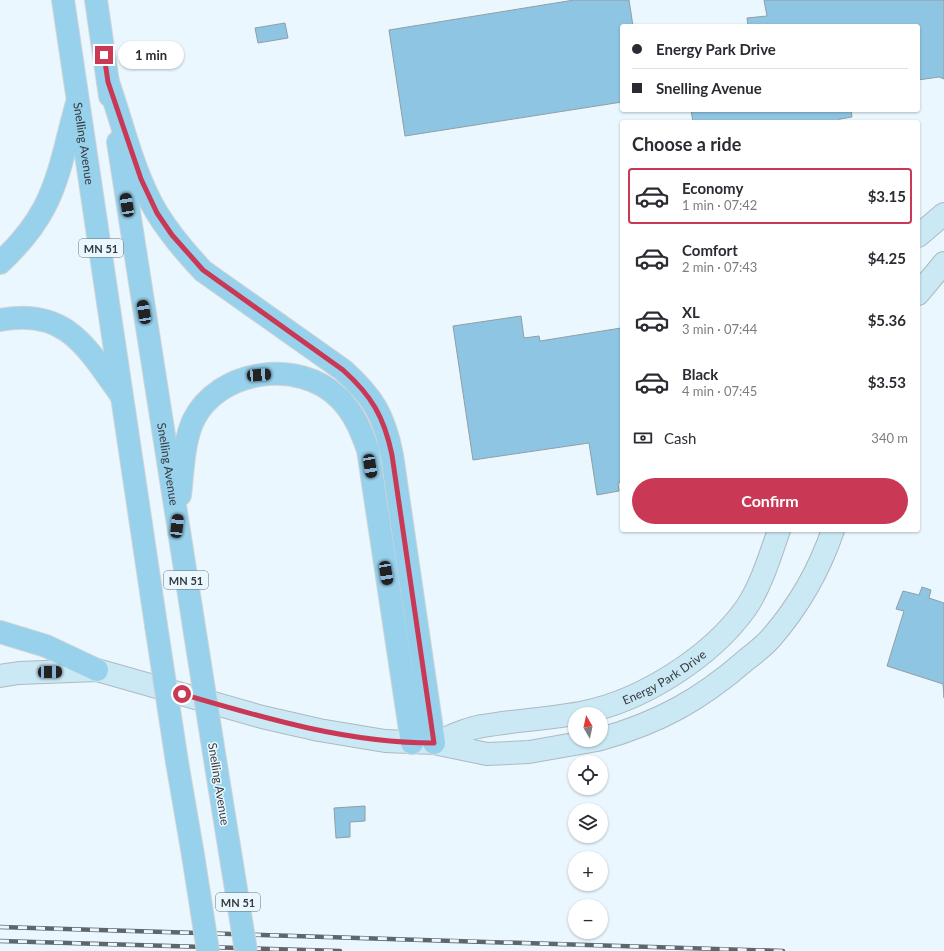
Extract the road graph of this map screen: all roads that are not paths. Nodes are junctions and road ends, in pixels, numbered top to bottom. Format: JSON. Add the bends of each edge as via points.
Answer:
{"nodes":[{"id":1,"x":63,"y":0,"type":"edge"},
{"id":2,"x":96,"y":0,"type":"edge"},
{"id":3,"x":108,"y":82,"type":"junction"},
{"id":4,"x":78,"y":96,"type":"junction"},
{"id":5,"x":944,"y":214,"type":"edge"},
{"id":6,"x":920,"y":234,"type":"edge"},
{"id":7,"x":0,"y":263,"type":"edge"},
{"id":8,"x":944,"y":263,"type":"edge"},
{"id":9,"x":920,"y":292,"type":"edge"},
{"id":10,"x":0,"y":320,"type":"edge"},
{"id":11,"x":124,"y":400,"type":"junction"},
{"id":12,"x":177,"y":526,"type":"junction"},
{"id":13,"x":778,"y":532,"type":"edge"},
{"id":14,"x":832,"y":532,"type":"edge"},
{"id":15,"x":0,"y":632,"type":"edge"},
{"id":16,"x":97,"y":670,"type":"junction"},
{"id":17,"x":0,"y":676,"type":"edge"},
{"id":18,"x":608,"y":737,"type":"edge"},
{"id":19,"x":412,"y":743,"type":"junction"},
{"id":20,"x":434,"y":743,"type":"junction"},
{"id":21,"x":568,"y":745,"type":"edge"},
{"id":22,"x":208,"y":951,"type":"edge"},
{"id":23,"x":246,"y":951,"type":"edge"}],
"edges":[{"from":1,"to":4,"type":"main road","name":"Snelling Avenue","number":"MN 51"},
{"from":2,"to":3,"type":"main road","name":"Snelling Avenue","number":"MN 51"},
{"from":3,"to":12,"type":"main road","name":"Snelling Avenue","number":"MN 51"},
{"from":3,"to":20,"type":"main road","via":[[147,193],[157,213],[187,254],[203,270],[343,370],[362,387],[377,407],[387,431],[392,455]]},
{"from":4,"to":7,"type":"main road","via":[[55,182],[44,208],[27,235]]},
{"from":4,"to":11,"type":"main road","name":"Snelling Avenue","number":"MN 51"},
{"from":5,"to":6,"type":"street"},
{"from":8,"to":9,"type":"street"},
{"from":10,"to":11,"type":"main road","via":[[18,317],[38,318],[59,326],[77,337],[90,351]]},
{"from":11,"to":22,"type":"main road","name":"Snelling Avenue","number":"MN 51","bridge":true,"via":[[156,625]]},
{"from":12,"to":19,"type":"main road","via":[[185,448],[194,420],[216,393],[237,381],[259,375],[277,374],[299,376],[321,384],[338,397],[351,411],[368,450]]},
{"from":12,"to":23,"type":"main road","name":"Snelling Avenue","number":"MN 51","bridge":true},
{"from":13,"to":20,"type":"street","name":"Energy Park Drive","via":[[762,576],[746,608],[719,639],[683,668],[636,695],[587,712],[482,726]]},
{"from":14,"to":18,"type":"street","via":[[804,594],[771,638],[728,676],[685,706],[634,730]]},
{"from":15,"to":16,"type":"main road","via":[[46,646]]},
{"from":16,"to":17,"type":"street","name":"Energy Park Drive"},
{"from":16,"to":19,"type":"street","name":"Energy Park Drive","via":[[262,717],[364,738]]},
{"from":19,"to":20,"type":"street","name":"Energy Park Drive"},
{"from":20,"to":21,"type":"street","name":"Energy Park Drive","via":[[487,754],[529,752]]}]}
